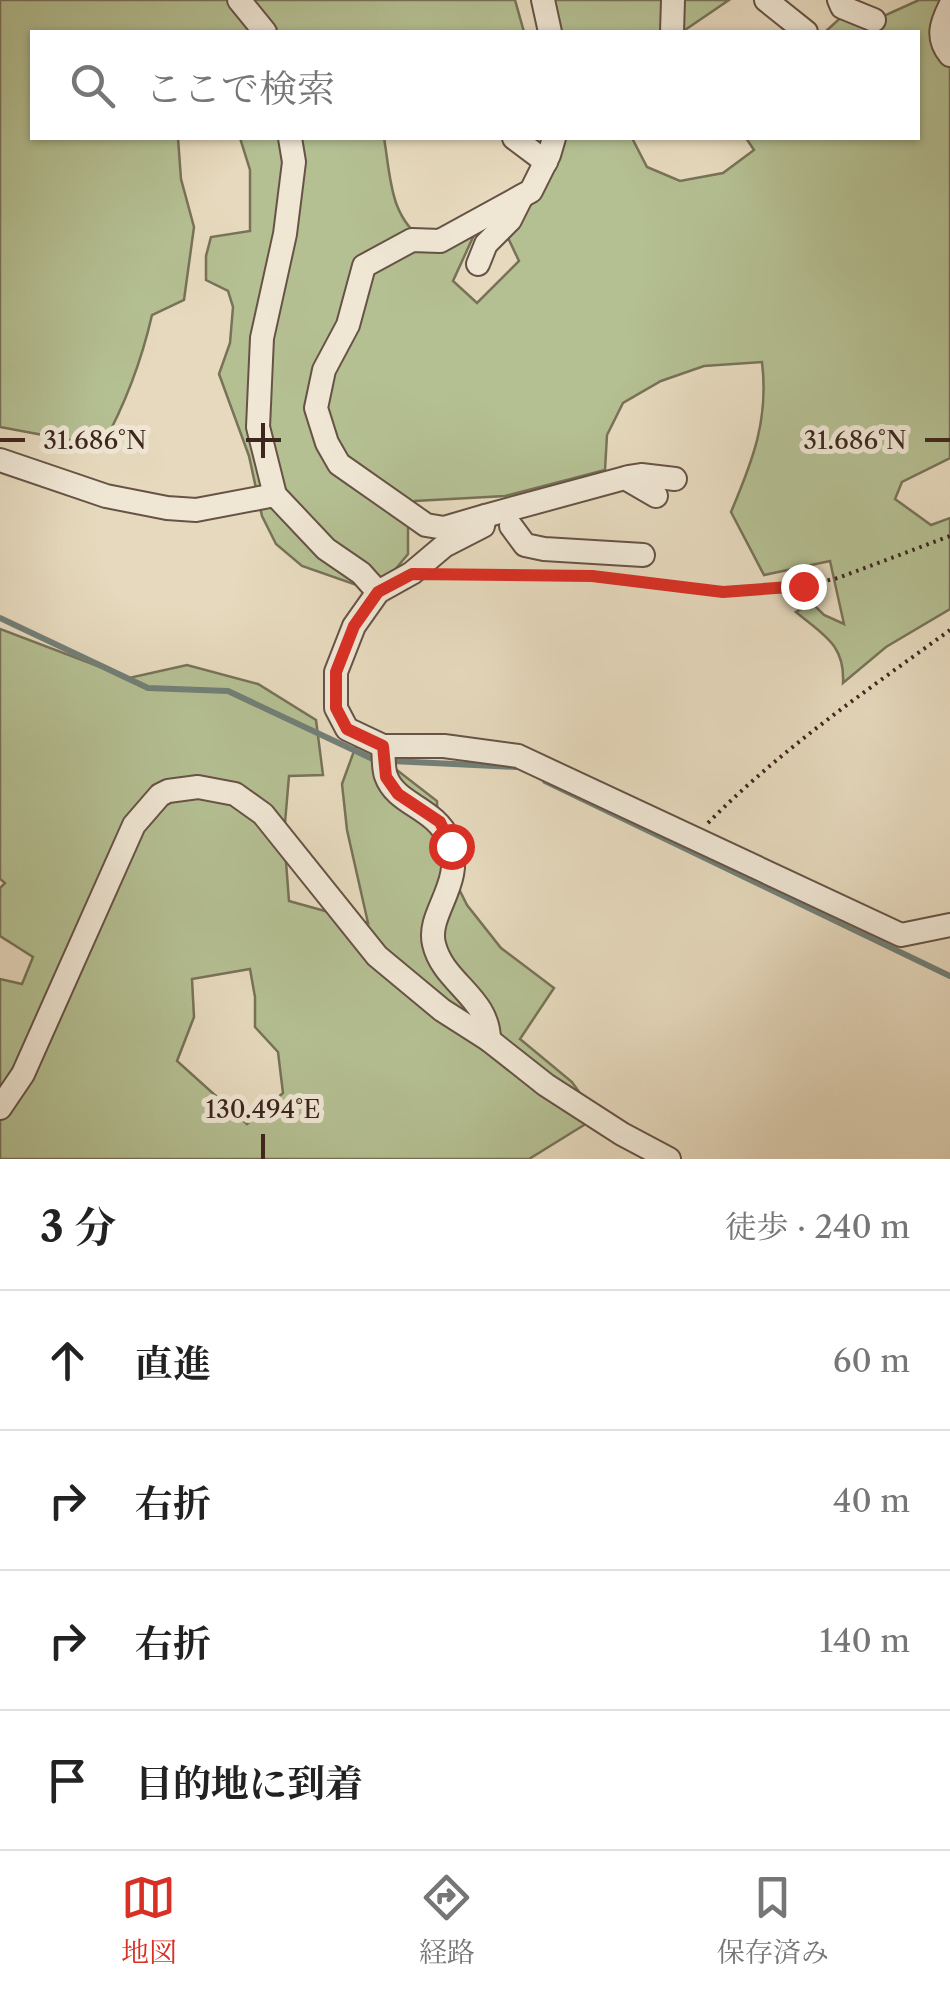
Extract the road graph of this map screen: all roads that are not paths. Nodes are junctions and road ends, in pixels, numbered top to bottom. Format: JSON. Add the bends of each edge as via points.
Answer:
{"nodes":[{"id":1,"x":239,"y":0,"type":"edge"},
{"id":2,"x":543,"y":0,"type":"edge"},
{"id":3,"x":673,"y":0,"type":"edge"},
{"id":4,"x":766,"y":0,"type":"edge"},
{"id":5,"x":839,"y":0,"type":"edge"},
{"id":6,"x":950,"y":6,"type":"edge"},
{"id":7,"x":872,"y":18,"type":"edge"},
{"id":8,"x":263,"y":30,"type":"edge"},
{"id":9,"x":550,"y":30,"type":"edge"},
{"id":10,"x":672,"y":30,"type":"edge"},
{"id":11,"x":804,"y":30,"type":"edge"},
{"id":12,"x":950,"y":55,"type":"edge"},
{"id":13,"x":290,"y":140,"type":"edge"},
{"id":14,"x":517,"y":140,"type":"edge"},
{"id":15,"x":553,"y":140,"type":"edge"},
{"id":16,"x":546,"y":162,"type":"junction"},
{"id":17,"x":522,"y":196,"type":"junction"},
{"id":18,"x":478,"y":264,"type":"dead end"},
{"id":19,"x":0,"y":460,"type":"edge"},
{"id":20,"x":625,"y":478,"type":"junction"},
{"id":21,"x":675,"y":479,"type":"dead end"},
{"id":22,"x":275,"y":495,"type":"junction"},
{"id":23,"x":656,"y":496,"type":"dead end"},
{"id":24,"x":484,"y":521,"type":"junction"},
{"id":25,"x":512,"y":526,"type":"junction"},
{"id":26,"x":546,"y":536,"type":"dead end"},
{"id":27,"x":643,"y":555,"type":"dead end"},
{"id":28,"x":378,"y":592,"type":"junction"},
{"id":29,"x":383,"y":746,"type":"junction"},
{"id":30,"x":950,"y":925,"type":"edge"},
{"id":31,"x":489,"y":1040,"type":"junction"},
{"id":32,"x":0,"y":1108,"type":"edge"},
{"id":33,"x":669,"y":1159,"type":"edge"}],
"edges":[{"from":1,"to":8,"type":"street"},
{"from":2,"to":9,"type":"street"},
{"from":3,"to":10,"type":"street"},
{"from":4,"to":11,"type":"street"},
{"from":5,"to":7,"type":"street"},
{"from":6,"to":12,"type":"street","via":[[940,26]]},
{"from":13,"to":22,"type":"street","via":[[294,162],[262,338],[258,427]]},
{"from":14,"to":16,"type":"street"},
{"from":15,"to":16,"type":"street"},
{"from":16,"to":17,"type":"street"},
{"from":17,"to":18,"type":"street"},
{"from":17,"to":24,"type":"street","via":[[440,241],[412,240],[364,266],[316,408],[338,464],[385,499],[426,525]]},
{"from":19,"to":22,"type":"street","via":[[106,496],[166,508],[196,510]]},
{"from":20,"to":21,"type":"street"},
{"from":20,"to":23,"type":"street"},
{"from":20,"to":24,"type":"street"},
{"from":22,"to":28,"type":"street"},
{"from":24,"to":25,"type":"street"},
{"from":24,"to":28,"type":"street"},
{"from":25,"to":26,"type":"street"},
{"from":25,"to":27,"type":"street","via":[[525,544],[544,550]]},
{"from":28,"to":29,"type":"street","via":[[354,626],[336,672],[336,708],[347,729]]},
{"from":29,"to":30,"type":"street","via":[[518,756],[901,934]]},
{"from":29,"to":31,"type":"street","via":[[386,777],[398,794],[440,822],[451,846],[452,883],[433,941],[489,1020]]},
{"from":31,"to":32,"type":"street","via":[[377,956],[264,814],[235,794],[198,787],[168,791],[134,825],[22,1074]]},
{"from":31,"to":33,"type":"street","via":[[546,1085]]}]}
